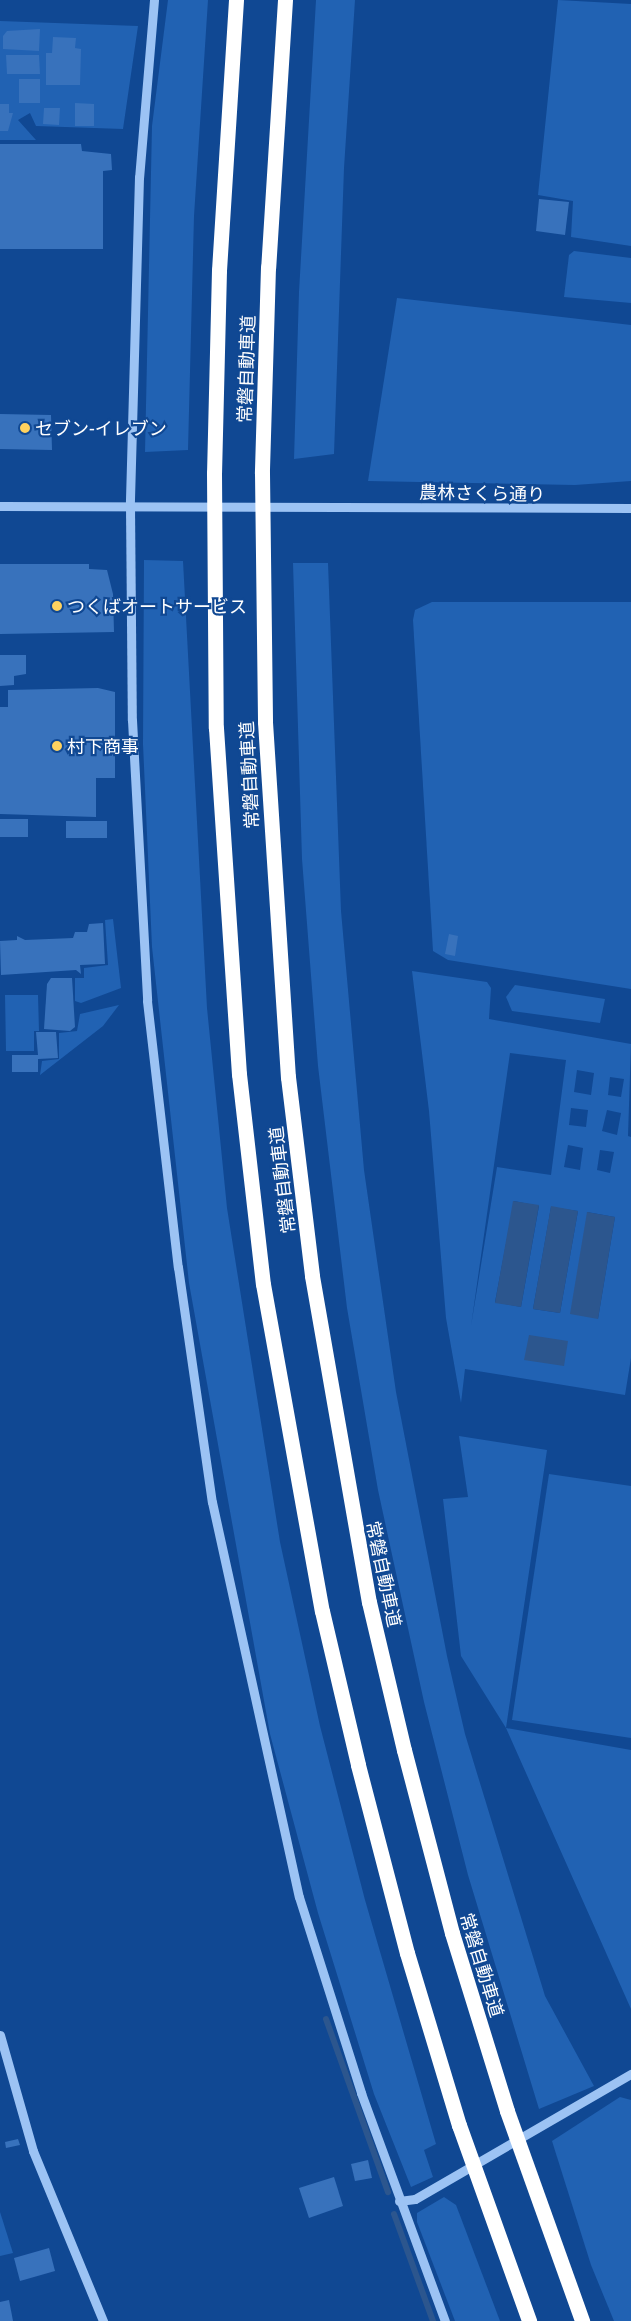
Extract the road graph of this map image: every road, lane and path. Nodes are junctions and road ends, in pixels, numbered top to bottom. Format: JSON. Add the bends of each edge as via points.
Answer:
{"nodes":[{"id":1,"x":154,"y":0,"type":"edge"},
{"id":2,"x":236,"y":0,"type":"edge"},
{"id":3,"x":285,"y":0,"type":"edge"},
{"id":4,"x":0,"y":506,"type":"edge"},
{"id":5,"x":130,"y":507,"type":"junction"},
{"id":6,"x":631,"y":508,"type":"edge"},
{"id":7,"x":0,"y":2035,"type":"edge"},
{"id":8,"x":631,"y":2074,"type":"edge"},
{"id":9,"x":399,"y":2201,"type":"junction"},
{"id":10,"x":103,"y":2321,"type":"edge"},
{"id":11,"x":445,"y":2321,"type":"edge"},
{"id":12,"x":529,"y":2321,"type":"edge"},
{"id":13,"x":582,"y":2321,"type":"edge"}],
"edges":[{"from":1,"to":5,"type":"street","via":[[139,177]]},
{"from":2,"to":12,"type":"highway","name":"常磐自動車道","via":[[219,270],[214,473],[216,728],[239,1074],[263,1284],[322,1611],[360,1774],[407,1953],[459,2125]]},
{"from":3,"to":13,"type":"highway","name":"常磐自動車道","via":[[267,316],[262,473],[265,722],[288,1077],[312,1276],[369,1602],[404,1750],[452,1932],[504,2102]]},
{"from":4,"to":5,"type":"street","name":"農林さくら通り"},
{"from":5,"to":6,"type":"street","name":"農林さくら通り"},
{"from":5,"to":9,"type":"street","via":[[132,720],[147,1001],[178,1267],[212,1502],[253,1702],[299,1897]]},
{"from":7,"to":10,"type":"street","via":[[34,2151]]},
{"from":8,"to":9,"type":"street","via":[[414,2199]]},
{"from":9,"to":11,"type":"street"}]}
